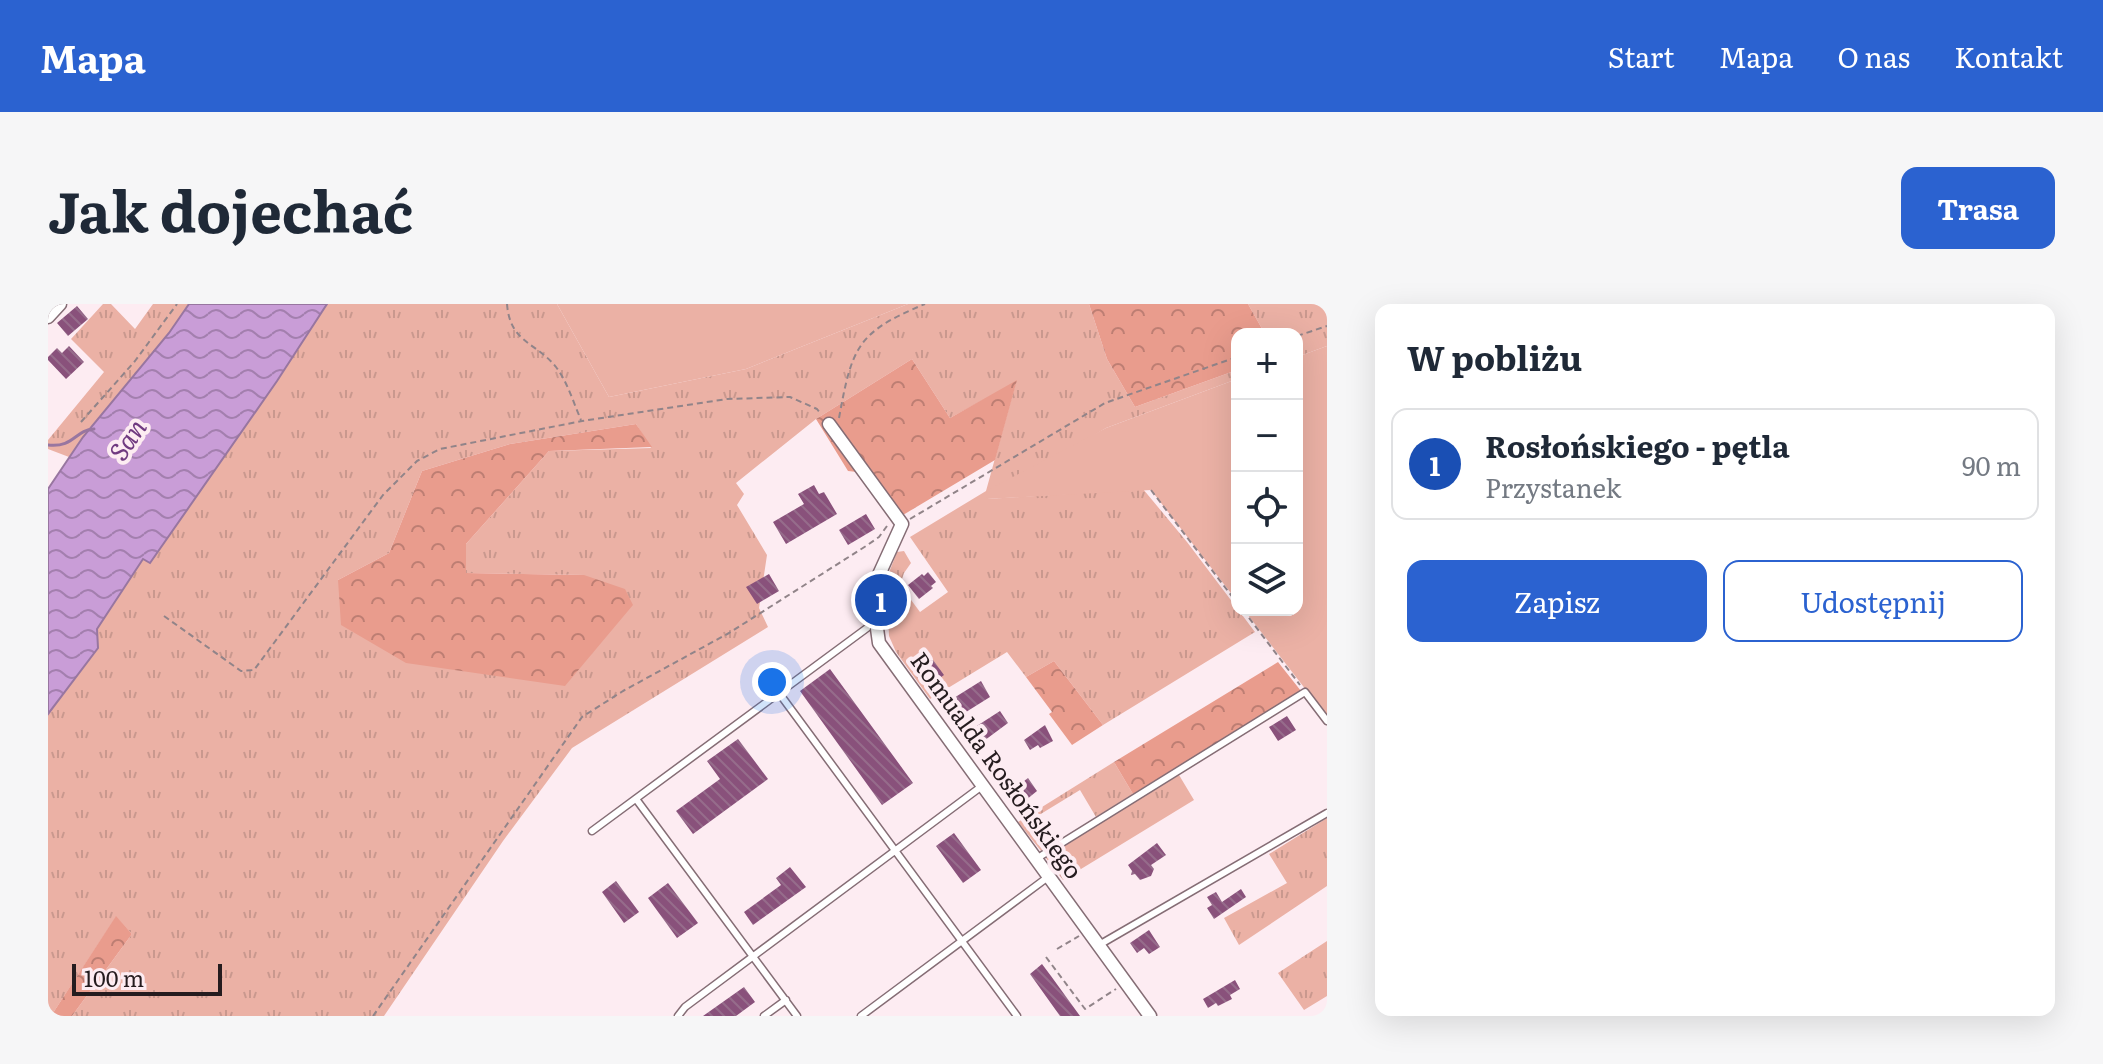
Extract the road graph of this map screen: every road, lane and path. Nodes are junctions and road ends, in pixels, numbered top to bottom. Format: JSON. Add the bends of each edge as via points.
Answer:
{"nodes":[{"id":1,"x":177,"y":304,"type":"edge"},
{"id":2,"x":507,"y":304,"type":"edge"},
{"id":3,"x":925,"y":304,"type":"edge"},
{"id":4,"x":59,"y":305,"type":"edge"},
{"id":5,"x":48,"y":317,"type":"edge"},
{"id":6,"x":1327,"y":326,"type":"edge"},
{"id":7,"x":1303,"y":334,"type":"edge"},
{"id":8,"x":1231,"y":359,"type":"edge"},
{"id":9,"x":582,"y":421,"type":"junction"},
{"id":10,"x":81,"y":422,"type":"dead end"},
{"id":11,"x":834,"y":426,"type":"junction"},
{"id":12,"x":1151,"y":490,"type":"dead end"},
{"id":13,"x":900,"y":521,"type":"junction"},
{"id":14,"x":1231,"y":595,"type":"edge"},
{"id":15,"x":164,"y":616,"type":"dead end"},
{"id":16,"x":1248,"y":616,"type":"edge"},
{"id":17,"x":867,"y":628,"type":"dead end"},
{"id":18,"x":1305,"y":692,"type":"junction"},
{"id":19,"x":779,"y":693,"type":"junction"},
{"id":20,"x":1327,"y":721,"type":"edge"},
{"id":21,"x":982,"y":786,"type":"junction"},
{"id":22,"x":636,"y":799,"type":"junction"},
{"id":23,"x":1327,"y":813,"type":"edge"},
{"id":24,"x":592,"y":831,"type":"dead end"},
{"id":25,"x":895,"y":850,"type":"junction"},
{"id":26,"x":1036,"y":859,"type":"junction"},
{"id":27,"x":1049,"y":877,"type":"junction"},
{"id":28,"x":1083,"y":938,"type":"dead end"},
{"id":29,"x":962,"y":941,"type":"junction"},
{"id":30,"x":1099,"y":945,"type":"junction"},
{"id":31,"x":1057,"y":949,"type":"dead end"},
{"id":32,"x":753,"y":956,"type":"junction"},
{"id":33,"x":1046,"y":957,"type":"dead end"},
{"id":34,"x":1120,"y":987,"type":"dead end"},
{"id":35,"x":786,"y":1000,"type":"junction"},
{"id":36,"x":1146,"y":1014,"type":"edge"},
{"id":37,"x":373,"y":1016,"type":"edge"},
{"id":38,"x":678,"y":1016,"type":"edge"},
{"id":39,"x":764,"y":1016,"type":"edge"},
{"id":40,"x":797,"y":1016,"type":"edge"},
{"id":41,"x":861,"y":1016,"type":"edge"},
{"id":42,"x":1017,"y":1016,"type":"edge"}],
"edges":[{"from":1,"to":10,"type":"path"},
{"from":2,"to":9,"type":"path","via":[[516,334],[556,368]]},
{"from":3,"to":11,"type":"path","via":[[882,323],[864,339]]},
{"from":4,"to":5,"type":"street"},
{"from":6,"to":7,"type":"path"},
{"from":8,"to":13,"type":"path","via":[[1105,403]]},
{"from":9,"to":11,"type":"path","via":[[727,399],[790,397],[817,409]]},
{"from":9,"to":15,"type":"path","via":[[440,449],[417,461],[383,495],[254,670],[241,671]]},
{"from":11,"to":13,"type":"street"},
{"from":12,"to":14,"type":"path"},
{"from":13,"to":21,"type":"street","name":"Romualda Rosłońskiego","via":[[877,579],[879,643]]},
{"from":13,"to":37,"type":"path","via":[[729,633],[582,717]]},
{"from":16,"to":18,"type":"path"},
{"from":17,"to":19,"type":"lane"},
{"from":18,"to":20,"type":"lane"},
{"from":18,"to":26,"type":"lane"},
{"from":19,"to":22,"type":"lane"},
{"from":19,"to":25,"type":"lane"},
{"from":21,"to":25,"type":"lane"},
{"from":21,"to":26,"type":"street","name":"Romualda Rosłońskiego"},
{"from":22,"to":24,"type":"lane"},
{"from":22,"to":32,"type":"lane"},
{"from":23,"to":30,"type":"lane"},
{"from":25,"to":29,"type":"lane"},
{"from":25,"to":32,"type":"lane"},
{"from":26,"to":27,"type":"street","name":"Romualda Rosłońskiego"},
{"from":27,"to":29,"type":"lane"},
{"from":27,"to":30,"type":"street","name":"Romualda Rosłońskiego"},
{"from":28,"to":31,"type":"path","via":[[1074,937]]},
{"from":29,"to":41,"type":"lane"},
{"from":29,"to":42,"type":"lane"},
{"from":30,"to":36,"type":"street","name":"Romualda Rosłońskiego"},
{"from":32,"to":35,"type":"lane"},
{"from":32,"to":38,"type":"lane"},
{"from":33,"to":34,"type":"path","via":[[1085,1009]]},
{"from":35,"to":39,"type":"lane"},
{"from":35,"to":40,"type":"lane"}]}
